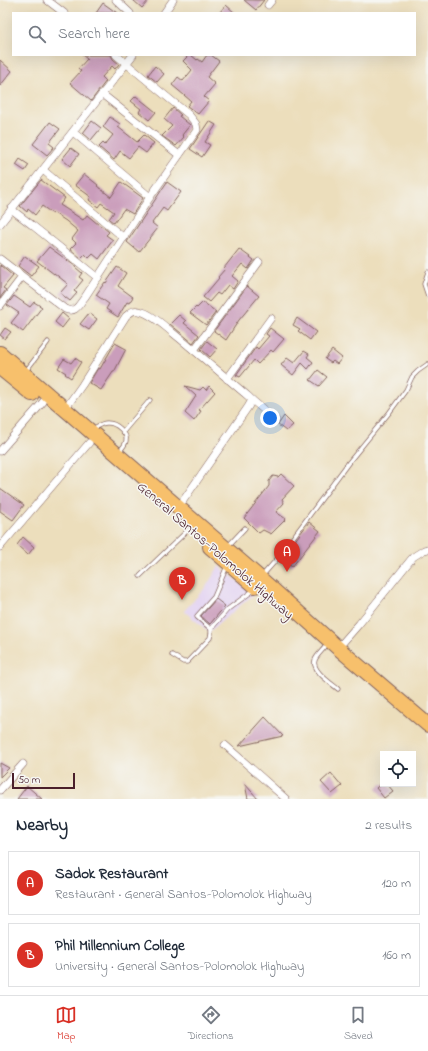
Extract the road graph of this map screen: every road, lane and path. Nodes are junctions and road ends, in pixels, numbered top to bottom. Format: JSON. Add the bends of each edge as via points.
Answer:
{"nodes":[{"id":1,"x":47,"y":0,"type":"edge"},
{"id":2,"x":116,"y":0,"type":"edge"},
{"id":3,"x":173,"y":0,"type":"edge"},
{"id":4,"x":63,"y":12,"type":"edge"},
{"id":5,"x":129,"y":12,"type":"edge"},
{"id":6,"x":165,"y":12,"type":"edge"},
{"id":7,"x":117,"y":56,"type":"edge"},
{"id":8,"x":132,"y":56,"type":"edge"},
{"id":9,"x":127,"y":64,"type":"junction"},
{"id":10,"x":102,"y":94,"type":"junction"},
{"id":11,"x":73,"y":132,"type":"junction"},
{"id":12,"x":179,"y":155,"type":"junction"},
{"id":13,"x":43,"y":170,"type":"junction"},
{"id":14,"x":150,"y":197,"type":"junction"},
{"id":15,"x":11,"y":209,"type":"junction"},
{"id":16,"x":0,"y":224,"type":"edge"},
{"id":17,"x":124,"y":238,"type":"junction"},
{"id":18,"x":0,"y":259,"type":"edge"},
{"id":19,"x":259,"y":262,"type":"dead end"},
{"id":20,"x":428,"y":272,"type":"edge"},
{"id":21,"x":22,"y":277,"type":"junction"},
{"id":22,"x":98,"y":278,"type":"junction"},
{"id":23,"x":428,"y":296,"type":"edge"},
{"id":24,"x":0,"y":306,"type":"edge"},
{"id":25,"x":271,"y":318,"type":"dead end"},
{"id":26,"x":48,"y":342,"type":"dead end"},
{"id":27,"x":194,"y":350,"type":"junction"},
{"id":28,"x":0,"y":353,"type":"edge"},
{"id":29,"x":428,"y":364,"type":"edge"},
{"id":30,"x":0,"y":368,"type":"edge"},
{"id":31,"x":24,"y":374,"type":"junction"},
{"id":32,"x":227,"y":379,"type":"junction"},
{"id":33,"x":150,"y":400,"type":"dead end"},
{"id":34,"x":252,"y":400,"type":"junction"},
{"id":35,"x":43,"y":402,"type":"junction"},
{"id":36,"x":65,"y":409,"type":"junction"},
{"id":37,"x":276,"y":420,"type":"dead end"},
{"id":38,"x":123,"y":432,"type":"junction"},
{"id":39,"x":90,"y":437,"type":"junction"},
{"id":40,"x":0,"y":451,"type":"edge"},
{"id":41,"x":117,"y":454,"type":"junction"},
{"id":42,"x":178,"y":508,"type":"junction"},
{"id":43,"x":245,"y":528,"type":"dead end"},
{"id":44,"x":189,"y":529,"type":"junction"},
{"id":45,"x":0,"y":547,"type":"edge"},
{"id":46,"x":226,"y":549,"type":"junction"},
{"id":47,"x":428,"y":549,"type":"edge"},
{"id":48,"x":228,"y":563,"type":"junction"},
{"id":49,"x":140,"y":576,"type":"dead end"},
{"id":50,"x":258,"y":583,"type":"junction"},
{"id":51,"x":211,"y":629,"type":"junction"},
{"id":52,"x":331,"y":647,"type":"junction"},
{"id":53,"x":172,"y":655,"type":"dead end"},
{"id":54,"x":338,"y":689,"type":"dead end"},
{"id":55,"x":428,"y":726,"type":"edge"},
{"id":56,"x":428,"y":736,"type":"edge"},
{"id":57,"x":225,"y":745,"type":"dead end"},
{"id":58,"x":23,"y":764,"type":"dead end"},
{"id":59,"x":0,"y":790,"type":"edge"},
{"id":60,"x":286,"y":799,"type":"edge"}],
"edges":[{"from":1,"to":4,"type":"street"},
{"from":2,"to":5,"type":"street"},
{"from":3,"to":6,"type":"street"},
{"from":7,"to":9,"type":"street"},
{"from":8,"to":9,"type":"street"},
{"from":9,"to":10,"type":"street"},
{"from":9,"to":12,"type":"street","via":[[194,120],[197,130]]},
{"from":10,"to":11,"type":"street"},
{"from":10,"to":12,"type":"street"},
{"from":11,"to":13,"type":"street"},
{"from":11,"to":14,"type":"street"},
{"from":12,"to":14,"type":"street"},
{"from":13,"to":15,"type":"street"},
{"from":13,"to":17,"type":"street"},
{"from":14,"to":17,"type":"street"},
{"from":15,"to":16,"type":"street"},
{"from":15,"to":22,"type":"street"},
{"from":17,"to":22,"type":"street"},
{"from":18,"to":21,"type":"street"},
{"from":19,"to":27,"type":"street"},
{"from":20,"to":23,"type":"lane","via":[[424,284]]},
{"from":21,"to":22,"type":"street","via":[[71,311],[78,307]]},
{"from":21,"to":24,"type":"street"},
{"from":25,"to":32,"type":"street"},
{"from":26,"to":31,"type":"lane"},
{"from":27,"to":32,"type":"street"},
{"from":27,"to":36,"type":"street","via":[[155,319],[134,310],[126,316]]},
{"from":28,"to":31,"type":"highway"},
{"from":29,"to":50,"type":"lane","via":[[412,377],[389,413]]},
{"from":30,"to":35,"type":"highway","name":"General Santos-Polomolok Highway"},
{"from":31,"to":36,"type":"highway"},
{"from":32,"to":34,"type":"street"},
{"from":33,"to":38,"type":"lane"},
{"from":34,"to":37,"type":"street"},
{"from":34,"to":42,"type":"street"},
{"from":35,"to":39,"type":"highway","name":"General Santos-Polomolok Highway"},
{"from":35,"to":40,"type":"street"},
{"from":36,"to":39,"type":"highway"},
{"from":38,"to":39,"type":"lane","via":[[114,424],[107,422],[98,426]]},
{"from":38,"to":41,"type":"lane","via":[[126,441]]},
{"from":39,"to":41,"type":"highway"},
{"from":39,"to":44,"type":"highway","name":"General Santos-Polomolok Highway"},
{"from":39,"to":45,"type":"street"},
{"from":41,"to":42,"type":"highway"},
{"from":42,"to":46,"type":"highway"},
{"from":43,"to":46,"type":"lane"},
{"from":44,"to":48,"type":"highway","name":"General Santos-Polomolok Highway"},
{"from":44,"to":49,"type":"lane"},
{"from":46,"to":50,"type":"highway"},
{"from":47,"to":52,"type":"street","via":[[414,557],[359,624]]},
{"from":48,"to":50,"type":"highway","name":"General Santos-Polomolok Highway"},
{"from":48,"to":51,"type":"lane","via":[[214,597],[197,615]]},
{"from":50,"to":51,"type":"lane","via":[[219,617]]},
{"from":50,"to":52,"type":"highway"},
{"from":51,"to":53,"type":"lane","via":[[210,638],[187,662]]},
{"from":52,"to":54,"type":"lane","via":[[316,657],[314,665],[317,671]]},
{"from":52,"to":55,"type":"highway"},
{"from":52,"to":56,"type":"highway"},
{"from":57,"to":60,"type":"street"},
{"from":58,"to":59,"type":"street"}]}
